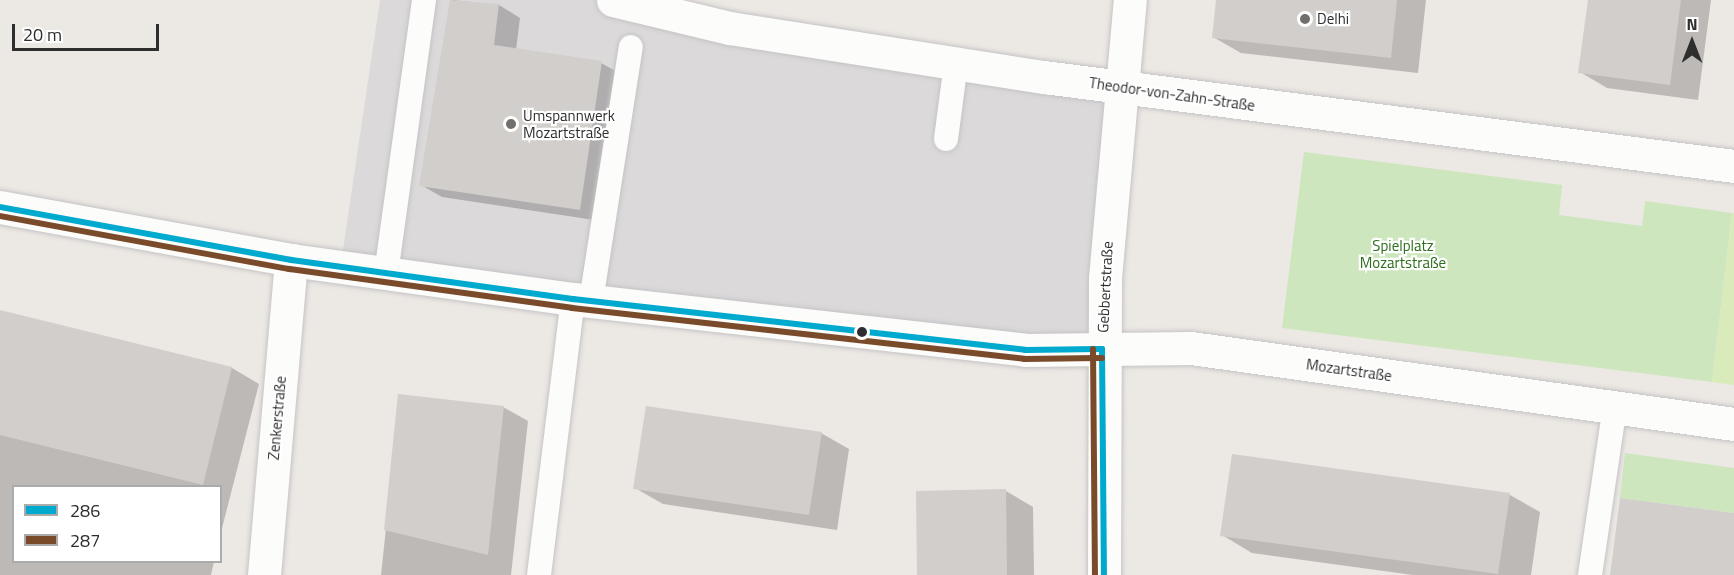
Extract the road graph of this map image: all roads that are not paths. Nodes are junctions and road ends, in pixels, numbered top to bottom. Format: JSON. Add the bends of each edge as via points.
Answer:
{"nodes":[{"id":1,"x":424,"y":0,"type":"edge"},
{"id":2,"x":613,"y":0,"type":"edge"},
{"id":3,"x":1130,"y":0,"type":"edge"},
{"id":4,"x":631,"y":47,"type":"dead end"},
{"id":5,"x":956,"y":63,"type":"junction"},
{"id":6,"x":1121,"y":87,"type":"junction"},
{"id":7,"x":946,"y":139,"type":"dead end"},
{"id":8,"x":1734,"y":166,"type":"edge"},
{"id":9,"x":0,"y":207,"type":"edge"},
{"id":10,"x":291,"y":261,"type":"junction"},
{"id":11,"x":386,"y":274,"type":"junction"},
{"id":12,"x":582,"y":300,"type":"junction"},
{"id":13,"x":1102,"y":349,"type":"junction"},
{"id":14,"x":1615,"y":406,"type":"junction"},
{"id":15,"x":1734,"y":424,"type":"edge"},
{"id":16,"x":264,"y":575,"type":"edge"},
{"id":17,"x":539,"y":575,"type":"edge"},
{"id":18,"x":1104,"y":575,"type":"edge"},
{"id":19,"x":1590,"y":575,"type":"edge"}],
"edges":[{"from":1,"to":11,"type":"lane"},
{"from":2,"to":5,"type":"street","name":"Theodor-von-Zahn-Straße","via":[[730,28]]},
{"from":3,"to":6,"type":"street","name":"Gebbertstraße"},
{"from":4,"to":12,"type":"lane"},
{"from":5,"to":6,"type":"street","name":"Theodor-von-Zahn-Straße"},
{"from":5,"to":7,"type":"lane"},
{"from":6,"to":8,"type":"street","name":"Theodor-von-Zahn-Straße"},
{"from":6,"to":13,"type":"street","name":"Gebbertstraße"},
{"from":9,"to":10,"type":"street","name":"Mozartstraße"},
{"from":10,"to":11,"type":"street","name":"Mozartstraße"},
{"from":10,"to":16,"type":"street","name":"Zenkerstraße"},
{"from":11,"to":12,"type":"street","name":"Mozartstraße"},
{"from":12,"to":13,"type":"street","name":"Mozartstraße","via":[[1025,350]]},
{"from":12,"to":17,"type":"lane"},
{"from":13,"to":14,"type":"street","name":"Mozartstraße","via":[[1191,348]]},
{"from":13,"to":18,"type":"street","name":"Gebbertstraße"},
{"from":14,"to":15,"type":"street","name":"Mozartstraße"},
{"from":14,"to":19,"type":"lane"}]}
